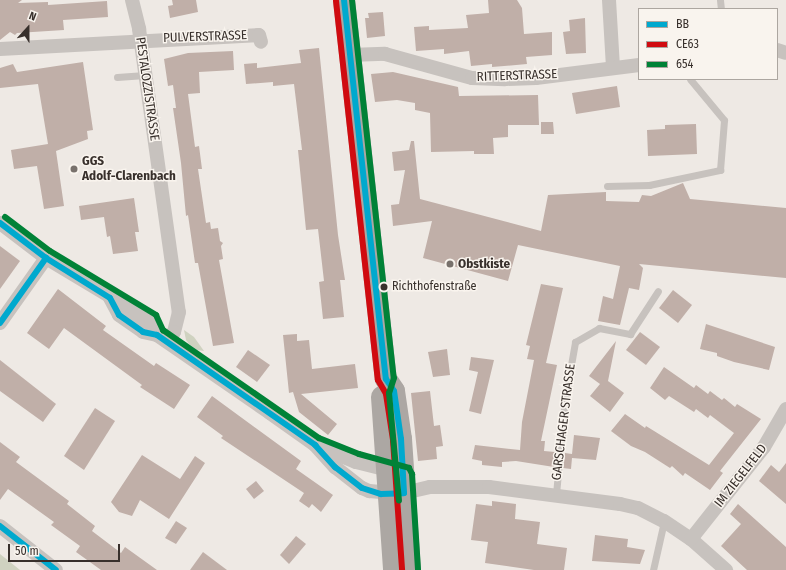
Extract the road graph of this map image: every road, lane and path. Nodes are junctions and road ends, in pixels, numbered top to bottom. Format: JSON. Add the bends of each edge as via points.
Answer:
{"nodes":[{"id":1,"x":132,"y":0,"type":"edge"},
{"id":2,"x":344,"y":0,"type":"edge"},
{"id":3,"x":609,"y":0,"type":"edge"},
{"id":4,"x":140,"y":39,"type":"junction"},
{"id":5,"x":261,"y":42,"type":"dead end"},
{"id":6,"x":0,"y":49,"type":"edge"},
{"id":7,"x":349,"y":55,"type":"junction"},
{"id":8,"x":638,"y":65,"type":"edge"},
{"id":9,"x":613,"y":68,"type":"junction"},
{"id":10,"x":145,"y":74,"type":"junction"},
{"id":11,"x":117,"y":77,"type":"dead end"},
{"id":12,"x":691,"y":80,"type":"edge"},
{"id":13,"x":607,"y":186,"type":"dead end"},
{"id":14,"x":0,"y":222,"type":"edge"},
{"id":15,"x":46,"y":258,"type":"junction"},
{"id":16,"x":658,"y":291,"type":"dead end"},
{"id":17,"x":0,"y":323,"type":"edge"},
{"id":18,"x":162,"y":338,"type":"junction"},
{"id":19,"x":786,"y":409,"type":"edge"},
{"id":20,"x":315,"y":445,"type":"junction"},
{"id":21,"x":397,"y":482,"type":"junction"},
{"id":22,"x":556,"y":494,"type":"junction"},
{"id":23,"x":664,"y":521,"type":"junction"},
{"id":24,"x":0,"y":526,"type":"edge"},
{"id":25,"x":691,"y":539,"type":"junction"},
{"id":26,"x":56,"y":570,"type":"edge"},
{"id":27,"x":394,"y":570,"type":"edge"},
{"id":28,"x":410,"y":570,"type":"edge"},
{"id":29,"x":653,"y":570,"type":"edge"},
{"id":30,"x":726,"y":570,"type":"edge"}],
"edges":[{"from":1,"to":4,"type":"street","name":"PESTALOZZISTRASSE"},
{"from":2,"to":7,"type":"main road"},
{"from":3,"to":9,"type":"street"},
{"from":4,"to":5,"type":"street","name":"PULVERSTRASSE","via":[[259,35]]},
{"from":4,"to":6,"type":"street","name":"PULVERSTRASSE"},
{"from":4,"to":10,"type":"street","name":"PESTALOZZISTRASSE"},
{"from":7,"to":9,"type":"street","name":"RITTERSTRASSE","via":[[385,54],[472,78],[536,78]]},
{"from":7,"to":21,"type":"main road","via":[[386,379],[381,392]]},
{"from":8,"to":9,"type":"street","name":"RITTERSTRASSE"},
{"from":10,"to":11,"type":"lane"},
{"from":10,"to":18,"type":"street","name":"PESTALOZZISTRASSE","via":[[179,312],[174,332]]},
{"from":12,"to":13,"type":"lane","via":[[724,120],[720,170],[649,185]]},
{"from":14,"to":15,"type":"street"},
{"from":15,"to":17,"type":"street"},
{"from":15,"to":18,"type":"street","via":[[110,298],[119,315],[143,332]]},
{"from":16,"to":22,"type":"lane","name":"GARSCHAGER STRASSE","via":[[630,334],[599,328],[575,342],[564,398]]},
{"from":18,"to":20,"type":"street"},
{"from":19,"to":25,"type":"street","name":"IM ZIEGELFELD","via":[[764,447]]},
{"from":20,"to":21,"type":"street"},
{"from":20,"to":21,"type":"street","via":[[335,467],[369,492]]},
{"from":21,"to":22,"type":"street","name":"GARSCHAGER STRASSE","via":[[430,487],[488,487]]},
{"from":21,"to":27,"type":"main road"},
{"from":21,"to":28,"type":"main road"},
{"from":22,"to":23,"type":"street","name":"GARSCHAGER STRASSE","via":[[638,508]]},
{"from":23,"to":25,"type":"street","name":"GARSCHAGER STRASSE"},
{"from":23,"to":29,"type":"lane"},
{"from":24,"to":26,"type":"street"},
{"from":25,"to":30,"type":"street","name":"GARSCHAGER STRASSE"}]}
